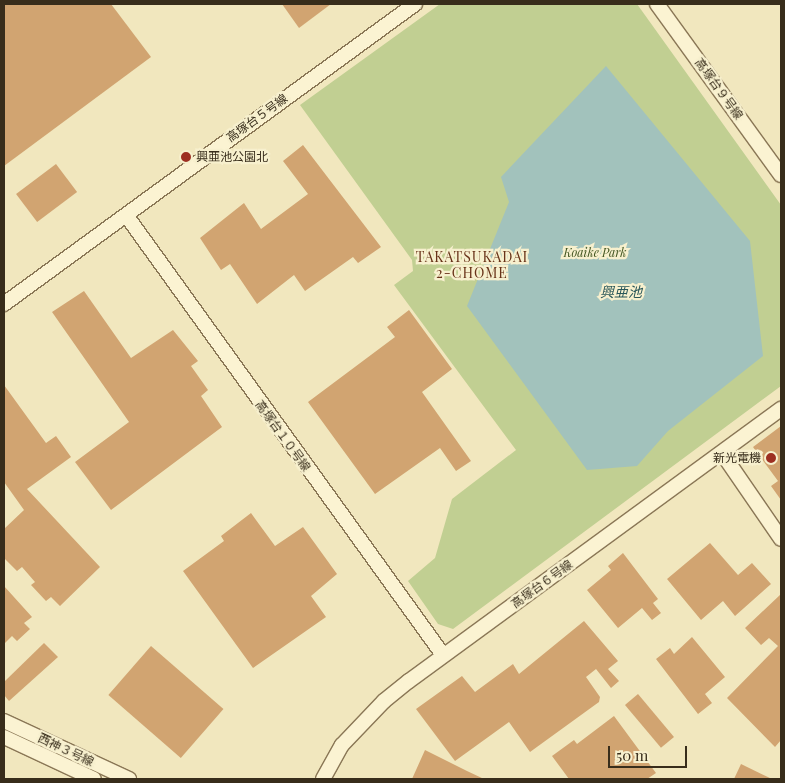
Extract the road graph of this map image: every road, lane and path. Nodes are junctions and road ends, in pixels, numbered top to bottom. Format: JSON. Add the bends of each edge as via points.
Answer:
{"nodes":[{"id":1,"x":414,"y":4,"type":"edge"},
{"id":2,"x":658,"y":4,"type":"edge"},
{"id":3,"x":781,"y":174,"type":"edge"},
{"id":4,"x":126,"y":215,"type":"junction"},
{"id":5,"x":4,"y":304,"type":"edge"},
{"id":6,"x":781,"y":409,"type":"edge"},
{"id":7,"x":722,"y":453,"type":"junction"},
{"id":8,"x":781,"y":539,"type":"edge"},
{"id":9,"x":443,"y":656,"type":"junction"},
{"id":10,"x":4,"y":720,"type":"edge"},
{"id":11,"x":4,"y":737,"type":"edge"},
{"id":12,"x":94,"y":779,"type":"edge"},
{"id":13,"x":128,"y":779,"type":"edge"},
{"id":14,"x":323,"y":779,"type":"edge"}],
"edges":[{"from":1,"to":4,"type":"street","name":"高塚台５号線"},
{"from":2,"to":3,"type":"street","name":"高塚台９号線"},
{"from":4,"to":5,"type":"street","name":"高塚台５号線"},
{"from":4,"to":9,"type":"street","name":"高塚台１０号線"},
{"from":6,"to":7,"type":"street","name":"高塚台６号線"},
{"from":7,"to":8,"type":"street"},
{"from":7,"to":9,"type":"street","name":"高塚台６号線"},
{"from":9,"to":14,"type":"street","name":"高塚台６号線","via":[[384,701],[342,744]]},
{"from":10,"to":13,"type":"street","name":"西神３号線"},
{"from":11,"to":12,"type":"street","name":"西神３号線"}]}
